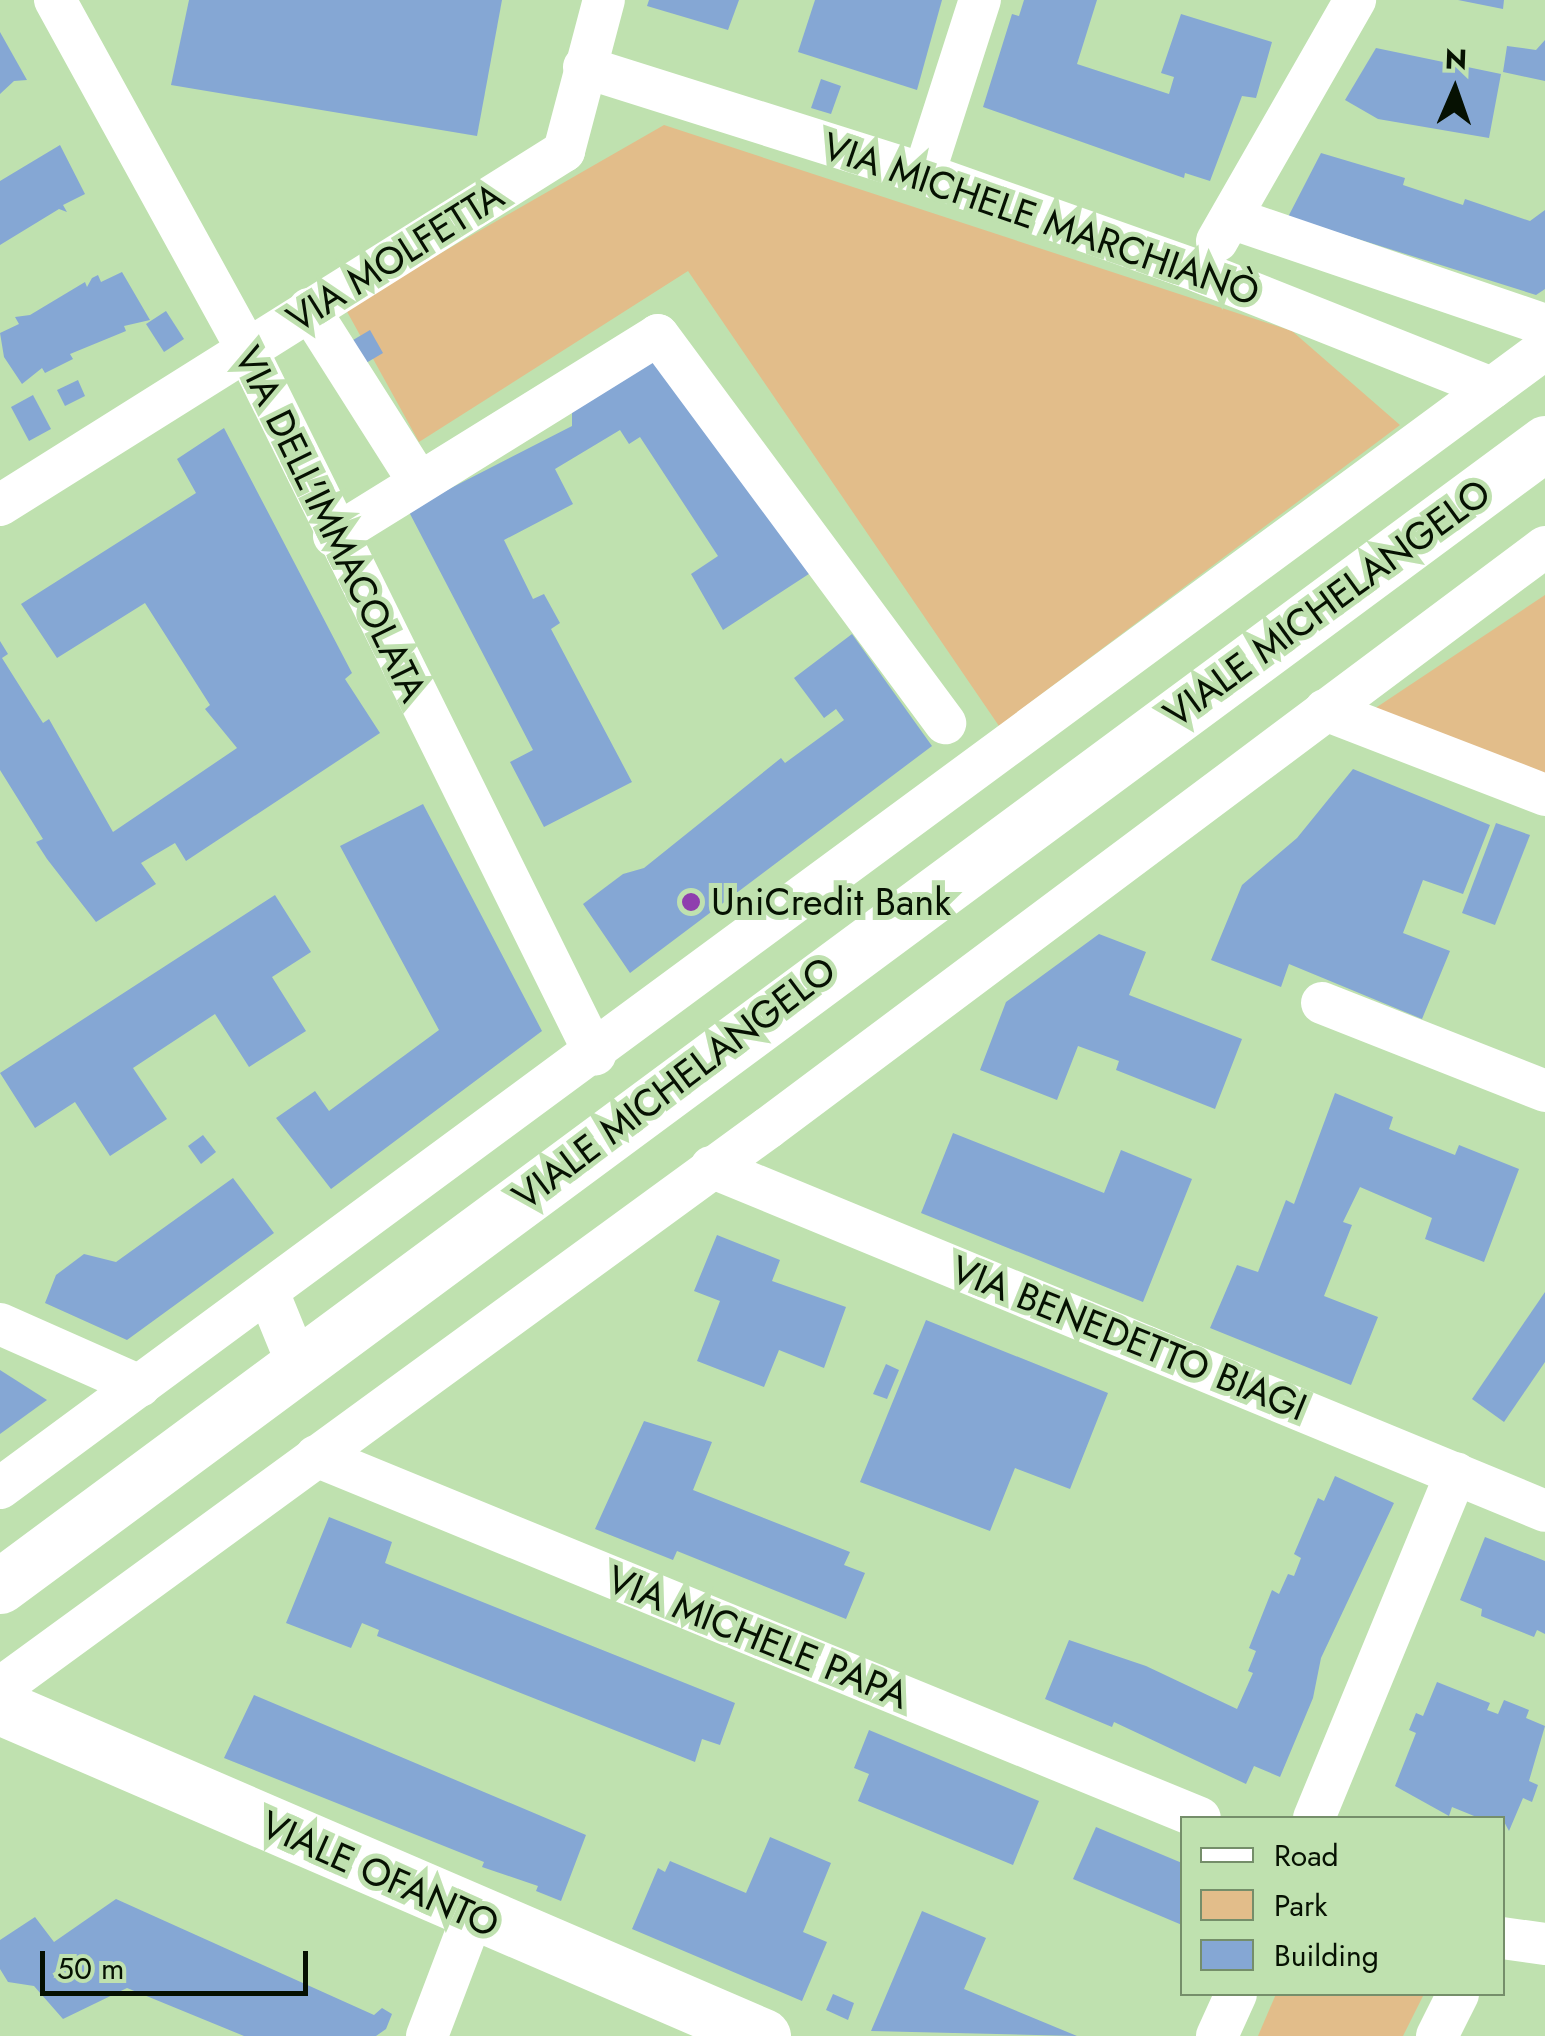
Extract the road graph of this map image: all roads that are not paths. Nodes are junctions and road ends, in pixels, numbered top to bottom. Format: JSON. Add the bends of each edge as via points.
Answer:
{"nodes":[{"id":1,"x":55,"y":0,"type":"edge"},
{"id":2,"x":604,"y":0,"type":"edge"},
{"id":3,"x":980,"y":0,"type":"edge"},
{"id":4,"x":1355,"y":0,"type":"edge"},
{"id":5,"x":584,"y":67,"type":"junction"},
{"id":6,"x":924,"y":174,"type":"junction"},
{"id":7,"x":1231,"y":218,"type":"junction"},
{"id":8,"x":1200,"y":272,"type":"junction"},
{"id":9,"x":309,"y":309,"type":"junction"},
{"id":10,"x":1545,"y":325,"type":"edge"},
{"id":11,"x":246,"y":348,"type":"junction"},
{"id":12,"x":1545,"y":349,"type":"edge"},
{"id":13,"x":1492,"y":388,"type":"junction"},
{"id":14,"x":1545,"y":442,"type":"edge"},
{"id":15,"x":418,"y":481,"type":"junction"},
{"id":16,"x":0,"y":505,"type":"edge"},
{"id":17,"x":334,"y":536,"type":"junction"},
{"id":18,"x":1545,"y":546,"type":"edge"},
{"id":19,"x":1325,"y":710,"type":"junction"},
{"id":20,"x":946,"y":723,"type":"dead end"},
{"id":21,"x":1545,"y":795,"type":"edge"},
{"id":22,"x":1322,"y":1003,"type":"dead end"},
{"id":23,"x":595,"y":1054,"type":"junction"},
{"id":24,"x":1545,"y":1092,"type":"edge"},
{"id":25,"x":711,"y":1167,"type":"junction"},
{"id":26,"x":268,"y":1292,"type":"junction"},
{"id":27,"x":0,"y":1324,"type":"edge"},
{"id":28,"x":296,"y":1364,"type":"junction"},
{"id":29,"x":140,"y":1386,"type":"junction"},
{"id":30,"x":316,"y":1456,"type":"junction"},
{"id":31,"x":1456,"y":1472,"type":"junction"},
{"id":32,"x":0,"y":1488,"type":"edge"},
{"id":33,"x":1545,"y":1511,"type":"edge"},
{"id":34,"x":0,"y":1586,"type":"edge"},
{"id":35,"x":0,"y":1688,"type":"edge"},
{"id":36,"x":0,"y":1707,"type":"edge"},
{"id":37,"x":1195,"y":1816,"type":"edge"},
{"id":38,"x":1315,"y":1816,"type":"edge"},
{"id":39,"x":473,"y":1915,"type":"junction"},
{"id":40,"x":1505,"y":1938,"type":"edge"},
{"id":41,"x":1545,"y":1944,"type":"edge"},
{"id":42,"x":1235,"y":1996,"type":"edge"},
{"id":43,"x":1457,"y":1996,"type":"edge"},
{"id":44,"x":426,"y":2036,"type":"edge"},
{"id":45,"x":762,"y":2036,"type":"edge"},
{"id":46,"x":1217,"y":2036,"type":"edge"},
{"id":47,"x":1437,"y":2036,"type":"edge"}],
"edges":[{"from":1,"to":11,"type":"street","name":"VIA DELL'IMMACOLATA"},
{"from":2,"to":5,"type":"street","name":"VIA MOLFETTA"},
{"from":3,"to":6,"type":"street"},
{"from":4,"to":7,"type":"street"},
{"from":5,"to":6,"type":"street","name":"VIA MICHELE MARCHIANÒ"},
{"from":5,"to":9,"type":"street","name":"VIA MOLFETTA","via":[[564,151]]},
{"from":6,"to":8,"type":"street","name":"VIA MICHELE MARCHIANÒ"},
{"from":7,"to":8,"type":"street"},
{"from":7,"to":10,"type":"street"},
{"from":8,"to":13,"type":"street","name":"VIA MICHELE MARCHIANÒ"},
{"from":9,"to":11,"type":"street","name":"VIA MOLFETTA"},
{"from":9,"to":15,"type":"street"},
{"from":11,"to":16,"type":"street","name":"VIA MOLFETTA"},
{"from":11,"to":17,"type":"street","name":"VIA DELL'IMMACOLATA"},
{"from":12,"to":13,"type":"street","name":"VIALE MICHELANGELO"},
{"from":13,"to":23,"type":"street","name":"VIALE MICHELANGELO"},
{"from":14,"to":28,"type":"street","name":"VIALE MICHELANGELO"},
{"from":15,"to":17,"type":"street"},
{"from":15,"to":20,"type":"street","via":[[658,335]]},
{"from":17,"to":23,"type":"street","name":"VIA DELL'IMMACOLATA"},
{"from":18,"to":19,"type":"street"},
{"from":19,"to":21,"type":"street"},
{"from":19,"to":25,"type":"street"},
{"from":22,"to":24,"type":"street"},
{"from":23,"to":26,"type":"street","name":"VIALE MICHELANGELO"},
{"from":25,"to":30,"type":"street"},
{"from":25,"to":31,"type":"street","name":"VIA BENEDETTO BIAGI"},
{"from":26,"to":28,"type":"street"},
{"from":26,"to":29,"type":"street","name":"VIALE MICHELANGELO"},
{"from":27,"to":29,"type":"street"},
{"from":28,"to":34,"type":"street","name":"VIALE MICHELANGELO"},
{"from":29,"to":32,"type":"street","name":"VIALE MICHELANGELO"},
{"from":30,"to":35,"type":"street"},
{"from":30,"to":37,"type":"street","name":"VIA MICHELE PAPA"},
{"from":31,"to":33,"type":"street","name":"VIA BENEDETTO BIAGI"},
{"from":31,"to":38,"type":"street"},
{"from":36,"to":39,"type":"street","name":"VIALE OFANTO"},
{"from":39,"to":44,"type":"street"},
{"from":39,"to":45,"type":"street","name":"VIALE OFANTO"},
{"from":40,"to":41,"type":"street"},
{"from":42,"to":46,"type":"street"},
{"from":43,"to":47,"type":"street"}]}
